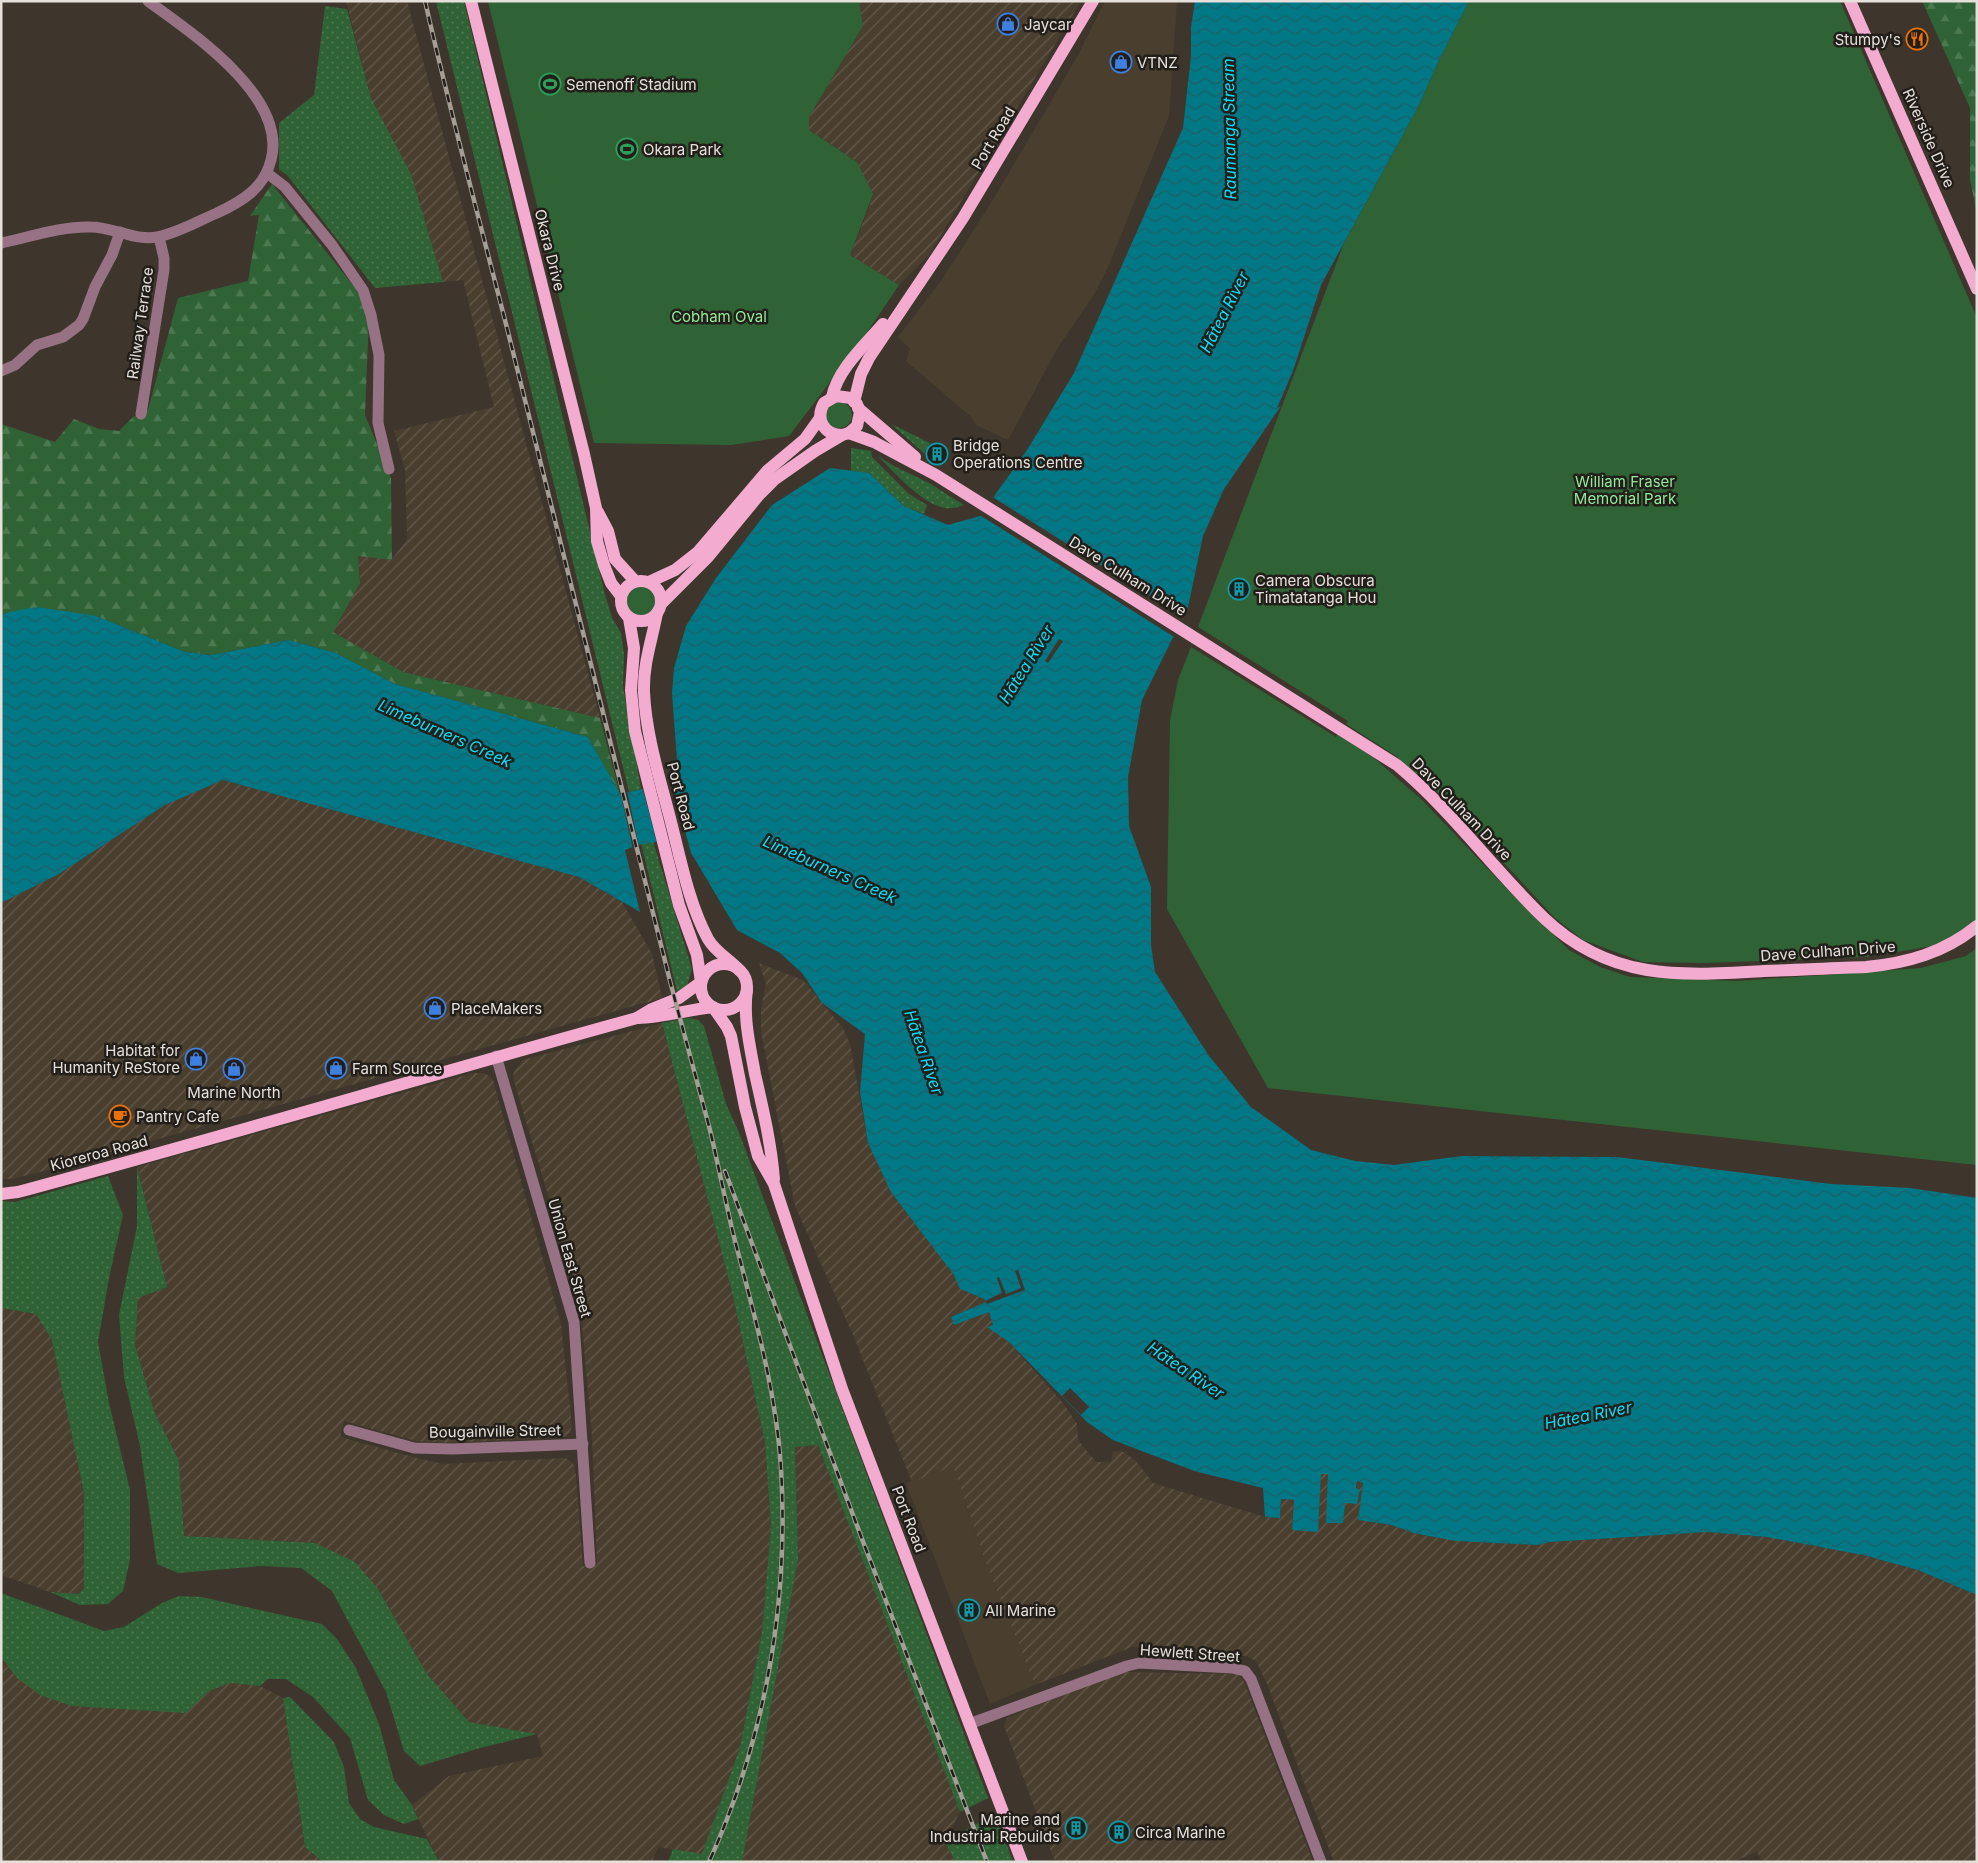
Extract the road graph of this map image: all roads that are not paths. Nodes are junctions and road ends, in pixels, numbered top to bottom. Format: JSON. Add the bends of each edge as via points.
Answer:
{"nodes":[{"id":1,"x":148,"y":1,"type":"edge"},
{"id":2,"x":471,"y":1,"type":"edge"},
{"id":3,"x":1093,"y":1,"type":"edge"},
{"id":4,"x":1850,"y":1,"type":"edge"},
{"id":5,"x":267,"y":173,"type":"junction"},
{"id":6,"x":120,"y":232,"type":"junction"},
{"id":7,"x":159,"y":237,"type":"junction"},
{"id":8,"x":1,"y":243,"type":"edge"},
{"id":9,"x":915,"y":287,"type":"junction"},
{"id":10,"x":1977,"y":289,"type":"edge"},
{"id":11,"x":1,"y":371,"type":"edge"},
{"id":12,"x":832,"y":397,"type":"junction"},
{"id":13,"x":856,"y":405,"type":"junction"},
{"id":14,"x":141,"y":414,"type":"dead end"},
{"id":15,"x":820,"y":418,"type":"junction"},
{"id":16,"x":846,"y":434,"type":"junction"},
{"id":17,"x":389,"y":469,"type":"dead end"},
{"id":18,"x":936,"y":475,"type":"junction"},
{"id":19,"x":596,"y":508,"type":"junction"},
{"id":20,"x":635,"y":581,"type":"junction"},
{"id":21,"x":649,"y":582,"type":"junction"},
{"id":22,"x":621,"y":596,"type":"junction"},
{"id":23,"x":659,"y":609,"type":"junction"},
{"id":24,"x":629,"y":618,"type":"junction"},
{"id":25,"x":647,"y":755,"type":"junction"},
{"id":26,"x":677,"y":871,"type":"junction"},
{"id":27,"x":1977,"y":926,"type":"edge"},
{"id":28,"x":740,"y":971,"type":"junction"},
{"id":29,"x":701,"y":982,"type":"junction"},
{"id":30,"x":747,"y":990,"type":"junction"},
{"id":31,"x":713,"y":1007,"type":"junction"},
{"id":32,"x":637,"y":1018,"type":"junction"},
{"id":33,"x":496,"y":1056,"type":"junction"},
{"id":34,"x":774,"y":1184,"type":"junction"},
{"id":35,"x":1,"y":1194,"type":"edge"},
{"id":36,"x":349,"y":1430,"type":"dead end"},
{"id":37,"x":583,"y":1444,"type":"junction"},
{"id":38,"x":590,"y":1563,"type":"dead end"},
{"id":39,"x":969,"y":1724,"type":"junction"},
{"id":40,"x":1022,"y":1862,"type":"edge"},
{"id":41,"x":1320,"y":1862,"type":"edge"}],
"edges":[{"from":1,"to":5,"type":"street","via":[[222,59],[257,98],[270,119],[273,133],[274,147]]},
{"from":2,"to":19,"type":"main road","name":"Okara Drive"},
{"from":3,"to":9,"type":"main road","name":"Port Road","via":[[980,191]]},
{"from":4,"to":10,"type":"main road","name":"Riverside Drive"},
{"from":5,"to":7,"type":"street","via":[[257,188],[239,202]]},
{"from":5,"to":17,"type":"street","via":[[285,187],[349,267],[363,290],[379,355],[378,423]]},
{"from":6,"to":7,"type":"street"},
{"from":6,"to":8,"type":"street","via":[[82,227]]},
{"from":6,"to":11,"type":"street","via":[[78,326],[62,337],[37,345],[15,365]]},
{"from":7,"to":14,"type":"street","name":"Railway Terrace","via":[[164,270]]},
{"from":9,"to":12,"type":"main road","name":"Port Road","via":[[841,375]]},
{"from":9,"to":13,"type":"main road","name":"Port Road","via":[[869,358],[861,374]]},
{"from":12,"to":13,"type":"main road","via":[[841,395]]},
{"from":12,"to":15,"type":"main road","via":[[824,403]]},
{"from":13,"to":16,"type":"main road","via":[[859,422]]},
{"from":13,"to":18,"type":"main road","name":"Dave Culham Drive"},
{"from":15,"to":16,"type":"main road","via":[[830,433]]},
{"from":15,"to":21,"type":"main road","via":[[805,440],[768,470],[698,552],[675,570]]},
{"from":16,"to":18,"type":"main road","name":"Dave Culham Drive","via":[[874,442]]},
{"from":16,"to":23,"type":"main road","via":[[814,451],[775,479]]},
{"from":18,"to":27,"type":"main road","name":"Dave Culham Drive","via":[[1397,766],[1456,821],[1546,920],[1584,948],[1620,964],[1653,972],[1696,975],[1882,965],[1910,961],[1935,952]]},
{"from":19,"to":20,"type":"main road","name":"Okara Drive","via":[[608,531],[615,559]]},
{"from":19,"to":22,"type":"main road","name":"Okara Drive","via":[[597,541],[611,583]]},
{"from":20,"to":21,"type":"main road"},
{"from":20,"to":22,"type":"main road"},
{"from":21,"to":23,"type":"main road","via":[[659,591]]},
{"from":22,"to":24,"type":"main road","via":[[622,610]]},
{"from":23,"to":24,"type":"main road","via":[[644,621]]},
{"from":23,"to":25,"type":"main road","name":"Port Road","via":[[645,662]]},
{"from":24,"to":25,"type":"main road","name":"Port Road","via":[[634,648],[631,690],[635,731]]},
{"from":25,"to":26,"type":"main road","name":"Port Road"},
{"from":26,"to":28,"type":"main road","name":"Port Road","via":[[709,940]]},
{"from":26,"to":29,"type":"main road","name":"Port Road","via":[[679,905],[697,956]]},
{"from":28,"to":29,"type":"main road","via":[[728,964],[714,966]]},
{"from":28,"to":30,"type":"main road","name":"Port Road"},
{"from":29,"to":31,"type":"main road","name":"Port Road","via":[[703,996]]},
{"from":29,"to":32,"type":"main road","name":"Kioreroa Road","via":[[679,998]]},
{"from":30,"to":31,"type":"main road","via":[[734,1007]]},
{"from":30,"to":34,"type":"main road","name":"Port Road","via":[[745,1011],[750,1047],[772,1152]]},
{"from":31,"to":32,"type":"main road","name":"Kioreroa Road"},
{"from":31,"to":34,"type":"main road","name":"Port Road","via":[[731,1036],[758,1156]]},
{"from":32,"to":33,"type":"main road","name":"Kioreroa Road"},
{"from":33,"to":35,"type":"main road","name":"Kioreroa Road","via":[[121,1164]]},
{"from":33,"to":37,"type":"street","name":"Union East Street","via":[[574,1322]]},
{"from":34,"to":39,"type":"main road","name":"Port Road","via":[[842,1389]]},
{"from":36,"to":37,"type":"street","name":"Bougainville Street","via":[[414,1448]]},
{"from":37,"to":38,"type":"street","name":"Union East Street"},
{"from":39,"to":40,"type":"main road","name":"Port Road"},
{"from":39,"to":41,"type":"street","name":"Hewlett Street","via":[[1133,1664],[1245,1671],[1251,1679]]}]}
